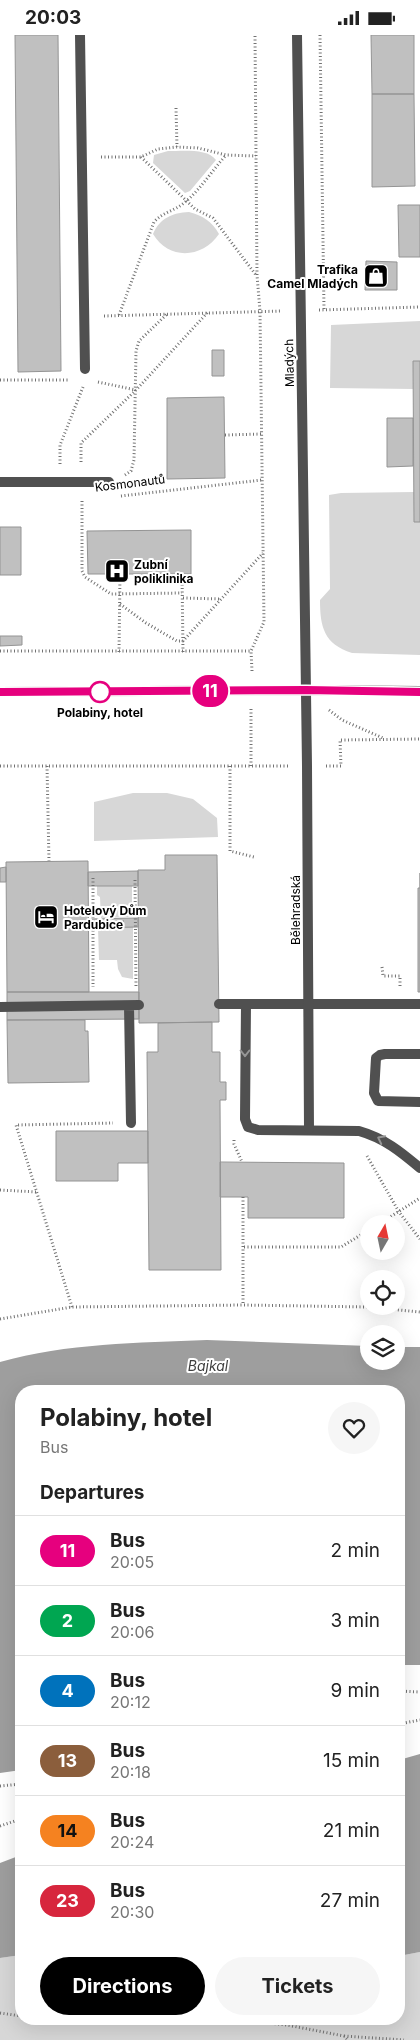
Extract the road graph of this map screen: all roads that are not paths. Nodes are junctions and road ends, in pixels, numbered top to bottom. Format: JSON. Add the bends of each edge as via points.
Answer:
{"nodes":[{"id":1,"x":80,"y":35,"type":"edge"},
{"id":2,"x":297,"y":35,"type":"edge"},
{"id":3,"x":86,"y":374,"type":"road end"},
{"id":4,"x":109,"y":482,"type":"road end"},
{"id":5,"x":0,"y":483,"type":"edge"},
{"id":6,"x":306,"y":690,"type":"junction"},
{"id":7,"x":420,"y":691,"type":"edge"},
{"id":8,"x":0,"y":693,"type":"edge"},
{"id":9,"x":308,"y":1003,"type":"junction"},
{"id":10,"x":219,"y":1004,"type":"dead end"},
{"id":11,"x":246,"y":1004,"type":"junction"},
{"id":12,"x":420,"y":1004,"type":"edge"},
{"id":13,"x":0,"y":1007,"type":"edge"},
{"id":14,"x":420,"y":1053,"type":"edge"},
{"id":15,"x":420,"y":1103,"type":"edge"},
{"id":16,"x":131,"y":1123,"type":"road end"},
{"id":17,"x":310,"y":1129,"type":"junction"},
{"id":18,"x":420,"y":1168,"type":"edge"}],
"edges":[{"from":1,"to":3,"type":"street"},
{"from":2,"to":6,"type":"street","name":"Mladých"},
{"from":4,"to":5,"type":"street","name":"Kosmonautů"},
{"from":6,"to":7,"type":"street"},
{"from":6,"to":8,"type":"street"},
{"from":6,"to":9,"type":"street","name":"Bělehradská"},
{"from":9,"to":11,"type":"street"},
{"from":9,"to":12,"type":"street"},
{"from":9,"to":17,"type":"street","name":"Bělehradská"},
{"from":10,"to":11,"type":"street"},
{"from":11,"to":17,"type":"street","one_way":true,"via":[[247,1125],[254,1129]]},
{"from":13,"to":16,"type":"street","via":[[135,1005]]},
{"from":14,"to":15,"type":"street","via":[[380,1055],[376,1058],[374,1093],[378,1101]]},
{"from":18,"to":17,"type":"street","one_way":true,"via":[[383,1139],[359,1131]]}]}
